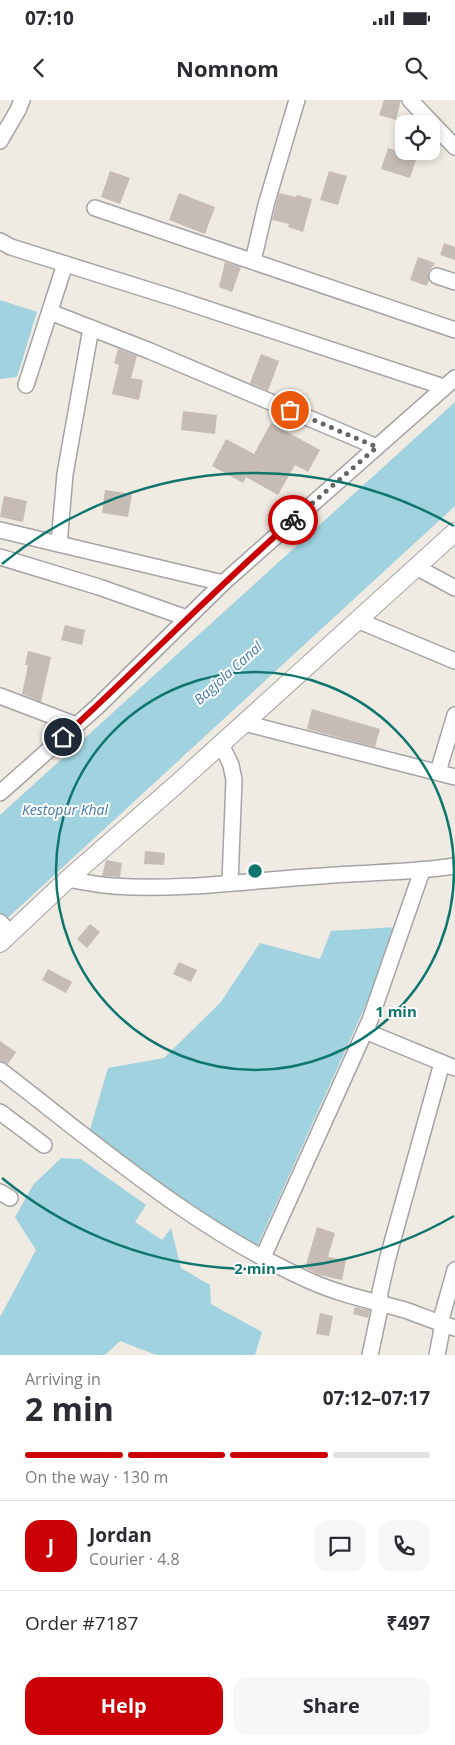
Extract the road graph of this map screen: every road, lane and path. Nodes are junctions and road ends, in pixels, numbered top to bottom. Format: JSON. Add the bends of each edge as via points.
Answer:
{"nodes":[{"id":1,"x":22,"y":100,"type":"edge"},
{"id":2,"x":296,"y":100,"type":"edge"},
{"id":3,"x":410,"y":100,"type":"edge"},
{"id":4,"x":1,"y":136,"type":"edge"},
{"id":5,"x":455,"y":147,"type":"edge"},
{"id":6,"x":95,"y":208,"type":"dead end"},
{"id":7,"x":0,"y":241,"type":"edge"},
{"id":8,"x":253,"y":260,"type":"junction"},
{"id":9,"x":65,"y":264,"type":"junction"},
{"id":10,"x":437,"y":276,"type":"dead end"},
{"id":11,"x":455,"y":282,"type":"edge"},
{"id":12,"x":50,"y":312,"type":"junction"},
{"id":13,"x":91,"y":328,"type":"junction"},
{"id":14,"x":455,"y":330,"type":"edge"},
{"id":15,"x":450,"y":383,"type":"edge"},
{"id":16,"x":26,"y":385,"type":"dead end"},
{"id":17,"x":377,"y":447,"type":"junction"},
{"id":18,"x":0,"y":530,"type":"edge"},
{"id":19,"x":455,"y":532,"type":"edge"},
{"id":20,"x":59,"y":544,"type":"junction"},
{"id":21,"x":0,"y":558,"type":"edge"},
{"id":22,"x":416,"y":568,"type":"junction"},
{"id":23,"x":223,"y":583,"type":"junction"},
{"id":24,"x":455,"y":588,"type":"edge"},
{"id":25,"x":187,"y":618,"type":"junction"},
{"id":26,"x":357,"y":620,"type":"junction"},
{"id":27,"x":455,"y":662,"type":"edge"},
{"id":28,"x":0,"y":696,"type":"edge"},
{"id":29,"x":455,"y":715,"type":"edge"},
{"id":30,"x":244,"y":723,"type":"junction"},
{"id":31,"x":76,"y":725,"type":"junction"},
{"id":32,"x":221,"y":744,"type":"junction"},
{"id":33,"x":438,"y":772,"type":"junction"},
{"id":34,"x":455,"y":777,"type":"edge"},
{"id":35,"x":0,"y":793,"type":"edge"},
{"id":36,"x":455,"y":866,"type":"edge"},
{"id":37,"x":422,"y":871,"type":"junction"},
{"id":38,"x":68,"y":880,"type":"junction"},
{"id":39,"x":230,"y":883,"type":"junction"},
{"id":40,"x":3,"y":933,"type":"edge"},
{"id":41,"x":365,"y":1031,"type":"junction"},
{"id":42,"x":449,"y":1065,"type":"edge"},
{"id":43,"x":0,"y":1070,"type":"edge"},
{"id":44,"x":0,"y":1112,"type":"edge"},
{"id":45,"x":44,"y":1145,"type":"dead end"},
{"id":46,"x":263,"y":1257,"type":"junction"},
{"id":47,"x":455,"y":1270,"type":"edge"},
{"id":48,"x":379,"y":1304,"type":"junction"},
{"id":49,"x":446,"y":1325,"type":"edge"},
{"id":50,"x":370,"y":1355,"type":"edge"},
{"id":51,"x":438,"y":1355,"type":"edge"}],
"edges":[{"from":1,"to":4,"type":"street"},
{"from":2,"to":8,"type":"street"},
{"from":3,"to":5,"type":"street"},
{"from":6,"to":8,"type":"street"},
{"from":7,"to":9,"type":"street"},
{"from":8,"to":14,"type":"street"},
{"from":9,"to":12,"type":"street"},
{"from":9,"to":15,"type":"street"},
{"from":10,"to":11,"type":"street"},
{"from":12,"to":13,"type":"street"},
{"from":12,"to":16,"type":"street"},
{"from":13,"to":17,"type":"street"},
{"from":13,"to":20,"type":"street","via":[[65,474]]},
{"from":15,"to":17,"type":"street"},
{"from":17,"to":23,"type":"street"},
{"from":18,"to":20,"type":"street"},
{"from":19,"to":22,"type":"street"},
{"from":20,"to":23,"type":"street"},
{"from":21,"to":25,"type":"street","via":[[99,587]]},
{"from":22,"to":24,"type":"street"},
{"from":22,"to":26,"type":"street"},
{"from":23,"to":25,"type":"street"},
{"from":25,"to":31,"type":"street"},
{"from":26,"to":27,"type":"street"},
{"from":26,"to":30,"type":"street"},
{"from":28,"to":31,"type":"street"},
{"from":29,"to":33,"type":"street"},
{"from":30,"to":32,"type":"street"},
{"from":30,"to":33,"type":"street"},
{"from":31,"to":35,"type":"street"},
{"from":32,"to":38,"type":"street"},
{"from":32,"to":39,"type":"street","via":[[234,780]]},
{"from":33,"to":34,"type":"street"},
{"from":36,"to":37,"type":"street"},
{"from":37,"to":39,"type":"street"},
{"from":37,"to":41,"type":"street"},
{"from":38,"to":39,"type":"street","via":[[157,887]]},
{"from":38,"to":40,"type":"street"},
{"from":41,"to":42,"type":"street"},
{"from":41,"to":46,"type":"street"},
{"from":42,"to":48,"type":"street","via":[[388,1257]]},
{"from":43,"to":46,"type":"street","via":[[161,1194]]},
{"from":44,"to":45,"type":"street"},
{"from":46,"to":48,"type":"street","via":[[310,1281]]},
{"from":47,"to":49,"type":"street"},
{"from":48,"to":49,"type":"street"},
{"from":48,"to":50,"type":"street"},
{"from":49,"to":51,"type":"street"}]}
